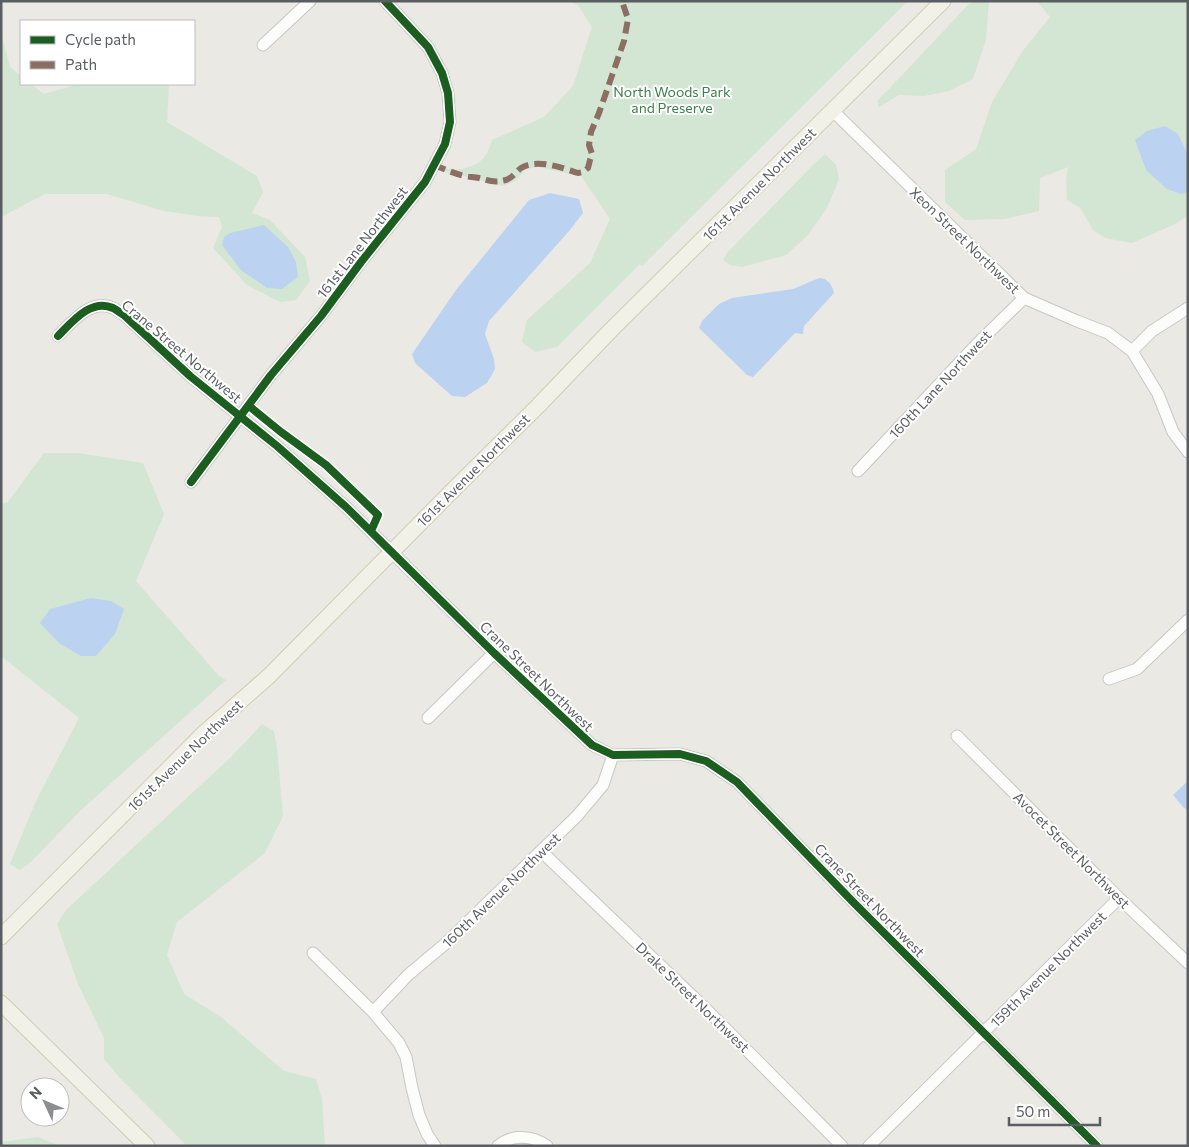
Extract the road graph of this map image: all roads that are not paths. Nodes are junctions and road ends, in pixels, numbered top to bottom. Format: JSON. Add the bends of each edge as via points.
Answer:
{"nodes":[{"id":1,"x":310,"y":1,"type":"edge"},
{"id":2,"x":385,"y":1,"type":"edge"},
{"id":3,"x":943,"y":1,"type":"edge"},
{"id":4,"x":263,"y":45,"type":"dead end"},
{"id":5,"x":833,"y":111,"type":"junction"},
{"id":6,"x":1024,"y":298,"type":"junction"},
{"id":7,"x":1188,"y":308,"type":"edge"},
{"id":8,"x":58,"y":336,"type":"dead end"},
{"id":9,"x":1132,"y":351,"type":"junction"},
{"id":10,"x":240,"y":417,"type":"junction"},
{"id":11,"x":1188,"y":452,"type":"edge"},
{"id":12,"x":858,"y":471,"type":"dead end"},
{"id":13,"x":192,"y":482,"type":"dead end"},
{"id":14,"x":392,"y":552,"type":"junction"},
{"id":15,"x":1188,"y":620,"type":"edge"},
{"id":16,"x":494,"y":653,"type":"junction"},
{"id":17,"x":1109,"y":679,"type":"dead end"},
{"id":18,"x":428,"y":718,"type":"dead end"},
{"id":19,"x":957,"y":736,"type":"dead end"},
{"id":20,"x":613,"y":756,"type":"junction"},
{"id":21,"x":541,"y":851,"type":"junction"},
{"id":22,"x":1119,"y":898,"type":"junction"},
{"id":23,"x":1,"y":937,"type":"edge"},
{"id":24,"x":313,"y":953,"type":"dead end"},
{"id":25,"x":1188,"y":963,"type":"edge"},
{"id":26,"x":1,"y":1003,"type":"edge"},
{"id":27,"x":373,"y":1012,"type":"junction"},
{"id":28,"x":984,"y":1033,"type":"junction"},
{"id":29,"x":147,"y":1146,"type":"edge"},
{"id":30,"x":435,"y":1146,"type":"edge"},
{"id":31,"x":498,"y":1146,"type":"edge"},
{"id":32,"x":547,"y":1146,"type":"edge"},
{"id":33,"x":842,"y":1146,"type":"edge"},
{"id":34,"x":869,"y":1146,"type":"edge"},
{"id":35,"x":1097,"y":1146,"type":"edge"}],
"edges":[{"from":1,"to":4,"type":"street"},
{"from":2,"to":10,"type":"street","name":"161st Lane Northwest","via":[[428,47],[442,73],[448,93],[450,122],[445,144],[425,182]]},
{"from":3,"to":5,"type":"main road","name":"161st Avenue Northwest"},
{"from":5,"to":6,"type":"street","name":"Xeon Street Northwest"},
{"from":5,"to":14,"type":"main road","name":"161st Avenue Northwest"},
{"from":6,"to":9,"type":"street","name":"Xeon Street Northwest","via":[[1108,333]]},
{"from":6,"to":12,"type":"street","name":"160th Lane Northwest"},
{"from":7,"to":9,"type":"street","via":[[1152,331]]},
{"from":8,"to":10,"type":"street","name":"Crane Street Northwest","via":[[82,313],[99,306],[113,308]]},
{"from":9,"to":11,"type":"street","via":[[1158,394],[1173,432]]},
{"from":10,"to":13,"type":"street","name":"161st Lane Northwest"},
{"from":10,"to":14,"type":"street","name":"Crane Street Northwest","via":[[314,478]]},
{"from":14,"to":16,"type":"street","name":"Crane Street Northwest"},
{"from":14,"to":23,"type":"main road","name":"161st Avenue Northwest","via":[[269,676],[203,734]]},
{"from":15,"to":17,"type":"street","via":[[1137,669]]},
{"from":16,"to":18,"type":"street"},
{"from":16,"to":20,"type":"street","name":"Crane Street Northwest","via":[[592,745]]},
{"from":19,"to":22,"type":"street","name":"Avocet Street Northwest"},
{"from":20,"to":21,"type":"street","name":"160th Avenue Northwest","via":[[602,785],[577,816]]},
{"from":20,"to":28,"type":"street","name":"Crane Street Northwest","via":[[680,754],[706,761],[737,782]]},
{"from":21,"to":27,"type":"street","name":"160th Avenue Northwest"},
{"from":21,"to":33,"type":"street","name":"Drake Street Northwest","via":[[709,1012]]},
{"from":22,"to":25,"type":"street","name":"Avocet Street Northwest"},
{"from":22,"to":28,"type":"street","name":"159th Avenue Northwest"},
{"from":24,"to":27,"type":"street"},
{"from":26,"to":29,"type":"main road"},
{"from":27,"to":30,"type":"street","via":[[406,1056],[419,1114]]},
{"from":28,"to":34,"type":"street","name":"159th Avenue Northwest"},
{"from":28,"to":35,"type":"street","name":"Crane Street Northwest"},
{"from":31,"to":32,"type":"street","via":[[521,1137]]}]}
